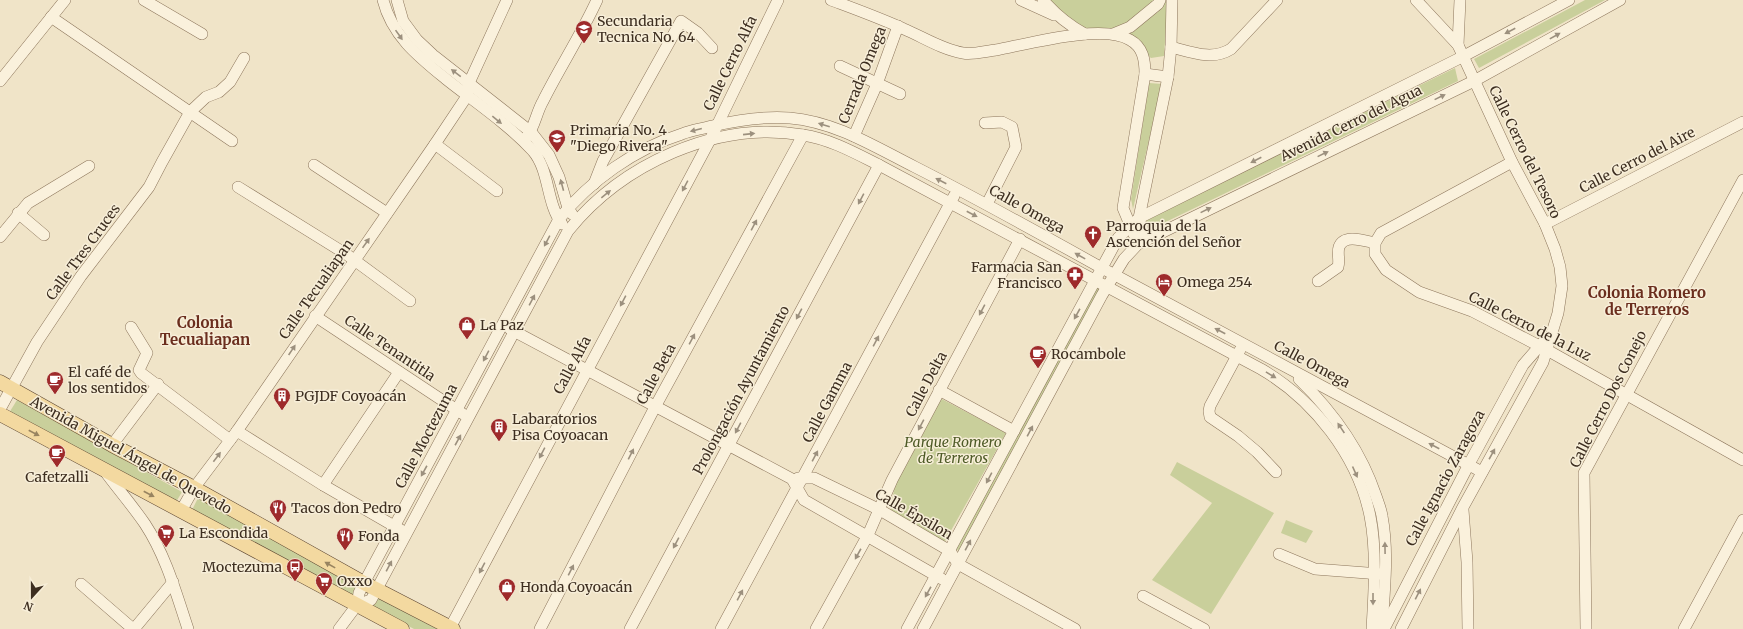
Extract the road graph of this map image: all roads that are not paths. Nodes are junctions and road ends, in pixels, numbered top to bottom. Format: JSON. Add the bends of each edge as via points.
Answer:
{"nodes":[{"id":1,"x":65,"y":0,"type":"edge"},
{"id":2,"x":144,"y":0,"type":"edge"},
{"id":3,"x":384,"y":0,"type":"edge"},
{"id":4,"x":397,"y":0,"type":"edge"},
{"id":5,"x":507,"y":0,"type":"edge"},
{"id":6,"x":597,"y":0,"type":"edge"},
{"id":7,"x":778,"y":0,"type":"edge"},
{"id":8,"x":830,"y":0,"type":"edge"},
{"id":9,"x":1021,"y":0,"type":"edge"},
{"id":10,"x":1043,"y":0,"type":"edge"},
{"id":11,"x":1160,"y":0,"type":"edge"},
{"id":12,"x":1172,"y":0,"type":"edge"},
{"id":13,"x":1277,"y":0,"type":"edge"},
{"id":14,"x":1416,"y":0,"type":"edge"},
{"id":15,"x":1460,"y":0,"type":"edge"},
{"id":16,"x":1569,"y":0,"type":"edge"},
{"id":17,"x":1620,"y":0,"type":"edge"},
{"id":18,"x":1056,"y":16,"type":"junction"},
{"id":19,"x":52,"y":17,"type":"junction"},
{"id":20,"x":898,"y":26,"type":"junction"},
{"id":21,"x":202,"y":34,"type":"dead end"},
{"id":22,"x":1085,"y":34,"type":"junction"},
{"id":23,"x":1113,"y":34,"type":"junction"},
{"id":24,"x":1458,"y":45,"type":"junction"},
{"id":25,"x":1171,"y":47,"type":"junction"},
{"id":26,"x":712,"y":48,"type":"dead end"},
{"id":27,"x":1462,"y":57,"type":"junction"},
{"id":28,"x":244,"y":58,"type":"dead end"},
{"id":29,"x":840,"y":66,"type":"dead end"},
{"id":30,"x":1146,"y":74,"type":"junction"},
{"id":31,"x":1168,"y":77,"type":"junction"},
{"id":32,"x":0,"y":81,"type":"edge"},
{"id":33,"x":1474,"y":81,"type":"junction"},
{"id":34,"x":468,"y":83,"type":"junction"},
{"id":35,"x":878,"y":84,"type":"junction"},
{"id":36,"x":900,"y":94,"type":"dead end"},
{"id":37,"x":467,"y":96,"type":"junction"},
{"id":38,"x":190,"y":112,"type":"junction"},
{"id":39,"x":1743,"y":122,"type":"edge"},
{"id":40,"x":985,"y":123,"type":"dead end"},
{"id":41,"x":717,"y":125,"type":"junction"},
{"id":42,"x":531,"y":132,"type":"junction"},
{"id":43,"x":803,"y":135,"type":"junction"},
{"id":44,"x":854,"y":136,"type":"junction"},
{"id":45,"x":710,"y":140,"type":"junction"},
{"id":46,"x":232,"y":141,"type":"dead end"},
{"id":47,"x":523,"y":141,"type":"junction"},
{"id":48,"x":435,"y":144,"type":"junction"},
{"id":49,"x":1512,"y":162,"type":"junction"},
{"id":50,"x":314,"y":165,"type":"dead end"},
{"id":51,"x":879,"y":165,"type":"junction"},
{"id":52,"x":89,"y":166,"type":"dead end"},
{"id":53,"x":1743,"y":180,"type":"edge"},
{"id":54,"x":593,"y":184,"type":"junction"},
{"id":55,"x":238,"y":187,"type":"dead end"},
{"id":56,"x":958,"y":189,"type":"junction"},
{"id":57,"x":497,"y":191,"type":"dead end"},
{"id":58,"x":951,"y":202,"type":"junction"},
{"id":59,"x":987,"y":204,"type":"junction"},
{"id":60,"x":568,"y":208,"type":"junction"},
{"id":61,"x":1123,"y":208,"type":"junction"},
{"id":62,"x":18,"y":213,"type":"junction"},
{"id":63,"x":387,"y":213,"type":"junction"},
{"id":64,"x":559,"y":219,"type":"junction"},
{"id":65,"x":577,"y":220,"type":"junction"},
{"id":66,"x":1135,"y":221,"type":"junction"},
{"id":67,"x":1545,"y":224,"type":"junction"},
{"id":68,"x":568,"y":231,"type":"junction"},
{"id":69,"x":44,"y":235,"type":"dead end"},
{"id":70,"x":0,"y":237,"type":"edge"},
{"id":71,"x":1118,"y":238,"type":"junction"},
{"id":72,"x":1020,"y":239,"type":"junction"},
{"id":73,"x":1142,"y":241,"type":"junction"},
{"id":74,"x":1375,"y":243,"type":"junction"},
{"id":75,"x":354,"y":260,"type":"junction"},
{"id":76,"x":1102,"y":268,"type":"junction"},
{"id":77,"x":1114,"y":274,"type":"junction"},
{"id":78,"x":1096,"y":279,"type":"junction"},
{"id":79,"x":1318,"y":281,"type":"dead end"},
{"id":80,"x":1108,"y":286,"type":"junction"},
{"id":81,"x":410,"y":301,"type":"dead end"},
{"id":82,"x":315,"y":316,"type":"junction"},
{"id":83,"x":503,"y":325,"type":"junction"},
{"id":84,"x":131,"y":327,"type":"dead end"},
{"id":85,"x":516,"y":332,"type":"junction"},
{"id":86,"x":1243,"y":344,"type":"junction"},
{"id":87,"x":1543,"y":348,"type":"junction"},
{"id":88,"x":1237,"y":356,"type":"junction"},
{"id":89,"x":586,"y":370,"type":"junction"},
{"id":90,"x":1291,"y":370,"type":"junction"},
{"id":91,"x":399,"y":372,"type":"junction"},
{"id":92,"x":158,"y":384,"type":"junction"},
{"id":93,"x":6,"y":386,"type":"edge"},
{"id":94,"x":939,"y":390,"type":"junction"},
{"id":95,"x":1626,"y":395,"type":"junction"},
{"id":96,"x":655,"y":407,"type":"junction"},
{"id":97,"x":0,"y":409,"type":"edge"},
{"id":98,"x":457,"y":410,"type":"junction"},
{"id":99,"x":0,"y":414,"type":"edge"},
{"id":100,"x":469,"y":418,"type":"junction"},
{"id":101,"x":1014,"y":431,"type":"junction"},
{"id":102,"x":234,"y":436,"type":"junction"},
{"id":103,"x":112,"y":445,"type":"junction"},
{"id":104,"x":728,"y":446,"type":"junction"},
{"id":105,"x":1743,"y":460,"type":"edge"},
{"id":106,"x":1469,"y":464,"type":"junction"},
{"id":107,"x":103,"y":469,"type":"junction"},
{"id":108,"x":1276,"y":472,"type":"dead end"},
{"id":109,"x":1482,"y":472,"type":"junction"},
{"id":110,"x":798,"y":482,"type":"junction"},
{"id":111,"x":323,"y":485,"type":"junction"},
{"id":112,"x":194,"y":488,"type":"junction"},
{"id":113,"x":1450,"y":499,"type":"junction"},
{"id":114,"x":1462,"y":509,"type":"junction"},
{"id":115,"x":880,"y":510,"type":"junction"},
{"id":116,"x":181,"y":511,"type":"junction"},
{"id":117,"x":1743,"y":520,"type":"edge"},
{"id":118,"x":394,"y":526,"type":"junction"},
{"id":119,"x":406,"y":533,"type":"junction"},
{"id":120,"x":868,"y":535,"type":"junction"},
{"id":121,"x":950,"y":551,"type":"junction"},
{"id":122,"x":1279,"y":554,"type":"dead end"},
{"id":123,"x":958,"y":564,"type":"junction"},
{"id":124,"x":1373,"y":574,"type":"junction"},
{"id":125,"x":1385,"y":575,"type":"junction"},
{"id":126,"x":936,"y":576,"type":"junction"},
{"id":127,"x":173,"y":582,"type":"junction"},
{"id":128,"x":948,"y":582,"type":"junction"},
{"id":129,"x":364,"y":583,"type":"junction"},
{"id":130,"x":81,"y":584,"type":"dead end"},
{"id":131,"x":376,"y":590,"type":"junction"},
{"id":132,"x":1143,"y":596,"type":"dead end"},
{"id":133,"x":357,"y":605,"type":"junction"},
{"id":134,"x":452,"y":628,"type":"edge"},
{"id":135,"x":134,"y":629,"type":"edge"},
{"id":136,"x":188,"y":629,"type":"edge"},
{"id":137,"x":339,"y":629,"type":"edge"},
{"id":138,"x":402,"y":629,"type":"edge"},
{"id":139,"x":540,"y":629,"type":"edge"},
{"id":140,"x":630,"y":629,"type":"edge"},
{"id":141,"x":721,"y":629,"type":"edge"},
{"id":142,"x":816,"y":629,"type":"edge"},
{"id":143,"x":907,"y":629,"type":"edge"},
{"id":144,"x":923,"y":629,"type":"edge"},
{"id":145,"x":1075,"y":629,"type":"edge"},
{"id":146,"x":1204,"y":629,"type":"edge"},
{"id":147,"x":1372,"y":629,"type":"edge"},
{"id":148,"x":1383,"y":629,"type":"edge"},
{"id":149,"x":1400,"y":629,"type":"edge"},
{"id":150,"x":1468,"y":629,"type":"edge"},
{"id":151,"x":1586,"y":629,"type":"edge"},
{"id":152,"x":1684,"y":629,"type":"edge"}],
"edges":[{"from":1,"to":19,"type":"street"},
{"from":2,"to":21,"type":"street"},
{"from":3,"to":37,"type":"street","one_way":true,"via":[[390,22],[406,45]]},
{"from":34,"to":4,"type":"street","one_way":true,"via":[[417,40],[403,21]]},
{"from":5,"to":34,"type":"street"},
{"from":6,"to":42,"type":"street","via":[[542,103]]},
{"from":7,"to":41,"type":"street","name":"Calle Cerro Alfa"},
{"from":8,"to":20,"type":"street"},
{"from":9,"to":18,"type":"street"},
{"from":10,"to":18,"type":"street"},
{"from":11,"to":23,"type":"street","via":[[1130,27]]},
{"from":12,"to":25,"type":"street"},
{"from":13,"to":25,"type":"street","via":[[1225,53],[1212,56]]},
{"from":14,"to":24,"type":"street","name":"Calle Cerro del Tesoro"},
{"from":15,"to":24,"type":"street"},
{"from":16,"to":27,"type":"street","name":"Avenida Cerro del Agua","one_way":true},
{"from":33,"to":17,"type":"street","name":"Avenida Cerro del Agua","one_way":true},
{"from":18,"to":22,"type":"street"},
{"from":19,"to":32,"type":"street"},
{"from":19,"to":38,"type":"street"},
{"from":20,"to":22,"type":"street","via":[[952,50],[965,53]]},
{"from":20,"to":35,"type":"street","name":"Cerrada Omega"},
{"from":22,"to":23,"type":"street"},
{"from":23,"to":30,"type":"street","via":[[1130,40],[1141,50],[1146,62]]},
{"from":24,"to":27,"type":"street","name":"Calle Cerro del Tesoro"},
{"from":25,"to":31,"type":"street"},
{"from":26,"to":54,"type":"street","via":[[698,33],[680,21],[603,161]]},
{"from":27,"to":33,"type":"street","name":"Calle Cerro del Tesoro"},
{"from":27,"to":66,"type":"street","name":"Avenida Cerro del Agua","one_way":true},
{"from":28,"to":38,"type":"street","name":"Calle Tres Cruces","via":[[230,82],[219,92],[206,97]]},
{"from":29,"to":35,"type":"street"},
{"from":30,"to":31,"type":"street"},
{"from":30,"to":61,"type":"street"},
{"from":31,"to":66,"type":"street"},
{"from":33,"to":49,"type":"street","name":"Calle Cerro del Tesoro"},
{"from":73,"to":33,"type":"street","name":"Avenida Cerro del Agua","one_way":true},
{"from":34,"to":37,"type":"street","name":"Calle Tecualiapan"},
{"from":34,"to":42,"type":"street"},
{"from":35,"to":36,"type":"street"},
{"from":35,"to":44,"type":"street","name":"Cerrada Omega"},
{"from":37,"to":47,"type":"street","one_way":true},
{"from":37,"to":48,"type":"street","name":"Calle Tecualiapan"},
{"from":38,"to":46,"type":"street"},
{"from":38,"to":93,"type":"street","name":"Calle Tres Cruces","via":[[150,187],[77,283]]},
{"from":39,"to":67,"type":"street","name":"Calle Cerro del Aire"},
{"from":40,"to":59,"type":"street","via":[[1002,122],[1012,127],[1016,147]]},
{"from":44,"to":41,"type":"street","name":"Calle Omega","one_way":true,"via":[[826,125],[788,118],[757,118]]},
{"from":41,"to":45,"type":"street","name":"Calle Cerro Alfa"},
{"from":41,"to":54,"type":"street","name":"Calle Omega","one_way":true,"via":[[682,133],[651,146],[624,161]]},
{"from":42,"to":47,"type":"street"},
{"from":60,"to":42,"type":"street","one_way":true,"via":[[549,154]]},
{"from":45,"to":43,"type":"street","name":"Calle Omega","one_way":true,"via":[[758,133]]},
{"from":43,"to":51,"type":"street","name":"Calle Omega","via":[[848,149]]},
{"from":96,"to":43,"type":"street","name":"Calle Beta","one_way":true},
{"from":56,"to":44,"type":"street","name":"Calle Omega","one_way":true},
{"from":65,"to":45,"type":"street","name":"Calle Omega","one_way":true,"via":[[603,195],[655,160]]},
{"from":45,"to":89,"type":"street","name":"Calle Alfa","one_way":true},
{"from":47,"to":64,"type":"street","via":[[540,161]]},
{"from":48,"to":57,"type":"street"},
{"from":48,"to":63,"type":"street","name":"Calle Tecualiapan"},
{"from":49,"to":67,"type":"street","name":"Calle Cerro del Tesoro"},
{"from":49,"to":74,"type":"street","via":[[1381,233]]},
{"from":50,"to":63,"type":"street"},
{"from":51,"to":58,"type":"street","name":"Calle Omega"},
{"from":51,"to":104,"type":"street","name":"Prolongación Ayuntamiento","one_way":true},
{"from":52,"to":62,"type":"street","via":[[28,203]]},
{"from":53,"to":95,"type":"street","name":"Calle Cerro Dos Conejo"},
{"from":54,"to":60,"type":"street","name":"Calle Omega"},
{"from":55,"to":75,"type":"street"},
{"from":56,"to":58,"type":"street","name":"Calle Gamma"},
{"from":56,"to":59,"type":"street","name":"Calle Omega"},
{"from":58,"to":72,"type":"street","name":"Calle Omega","one_way":true},
{"from":110,"to":58,"type":"street","name":"Calle Gamma","one_way":true},
{"from":76,"to":59,"type":"street","name":"Calle Omega","one_way":true},
{"from":60,"to":64,"type":"street","name":"Calle Moctezuma"},
{"from":60,"to":65,"type":"street"},
{"from":61,"to":66,"type":"street"},
{"from":61,"to":71,"type":"street"},
{"from":62,"to":69,"type":"street"},
{"from":62,"to":70,"type":"street"},
{"from":75,"to":63,"type":"street","name":"Calle Tecualiapan","one_way":true},
{"from":64,"to":68,"type":"street"},
{"from":64,"to":83,"type":"street","name":"Calle Moctezuma","one_way":true},
{"from":65,"to":68,"type":"street","name":"Calle Moctezuma"},
{"from":66,"to":71,"type":"street","name":"Avenida Cerro del Agua"},
{"from":66,"to":73,"type":"street"},
{"from":67,"to":87,"type":"street","name":"Calle Cerro del Tesoro","via":[[1560,267],[1562,286],[1558,313]]},
{"from":85,"to":68,"type":"street","name":"Calle Moctezuma","one_way":true},
{"from":71,"to":76,"type":"street","name":"Avenida Cerro del Agua"},
{"from":72,"to":78,"type":"street","name":"Calle Omega"},
{"from":72,"to":94,"type":"street","name":"Calle Delta","one_way":true},
{"from":73,"to":77,"type":"street","name":"Avenida Cerro del Agua","via":[[1124,259]]},
{"from":74,"to":79,"type":"street","via":[[1352,238],[1344,241],[1339,248],[1338,267]]},
{"from":74,"to":87,"type":"street","name":"Calle Cerro de la Luz","via":[[1375,254],[1386,270],[1418,292],[1472,310]]},
{"from":75,"to":81,"type":"street"},
{"from":75,"to":82,"type":"street","name":"Calle Tecualiapan"},
{"from":76,"to":77,"type":"street","name":"Calle Omega"},
{"from":76,"to":78,"type":"street","name":"Avenida Cerro del Agua"},
{"from":77,"to":80,"type":"street","name":"Avenida Cerro del Agua"},
{"from":86,"to":77,"type":"street","name":"Calle Omega","one_way":true},
{"from":78,"to":80,"type":"street","name":"Calle Omega"},
{"from":78,"to":101,"type":"street","name":"Avenida Cerro del Agua","one_way":true},
{"from":80,"to":88,"type":"street","name":"Calle Omega"},
{"from":123,"to":80,"type":"street","name":"Avenida Cerro del Agua","one_way":true},
{"from":82,"to":91,"type":"street","name":"Calle Tenantitla"},
{"from":102,"to":82,"type":"street","name":"Calle Tecualiapan","one_way":true},
{"from":83,"to":85,"type":"street","name":"Calle Épsilon"},
{"from":83,"to":98,"type":"street","name":"Calle Moctezuma","one_way":true},
{"from":84,"to":92,"type":"street","via":[[147,353],[139,370]]},
{"from":85,"to":89,"type":"street","name":"Calle Épsilon"},
{"from":85,"to":100,"type":"street","name":"Calle Moctezuma"},
{"from":86,"to":88,"type":"street"},
{"from":86,"to":90,"type":"street","name":"Calle Omega"},
{"from":87,"to":95,"type":"street","name":"Calle Cerro de la Luz"},
{"from":87,"to":106,"type":"street","name":"Calle Ignacio Zaragoza","via":[[1524,365]]},
{"from":109,"to":87,"type":"street","one_way":true,"via":[[1538,371]]},
{"from":88,"to":108,"type":"street","via":[[1210,406],[1210,417],[1238,436]]},
{"from":88,"to":124,"type":"street","name":"Calle Omega","one_way":true,"via":[[1274,376],[1302,399],[1318,414],[1351,462],[1370,517],[1374,546]]},
{"from":89,"to":96,"type":"street","name":"Calle Épsilon"},
{"from":89,"to":134,"type":"street","name":"Calle Alfa","one_way":true},
{"from":106,"to":90,"type":"street","name":"Calle Omega","one_way":true},
{"from":125,"to":90,"type":"street","one_way":true,"via":[[1382,515],[1372,484],[1359,456],[1325,406]]},
{"from":91,"to":98,"type":"street","name":"Calle Tenantitla"},
{"from":91,"to":111,"type":"street"},
{"from":92,"to":102,"type":"street"},
{"from":92,"to":103,"type":"street"},
{"from":93,"to":97,"type":"street","name":"Calle Tres Cruces"},
{"from":93,"to":103,"type":"main road","name":"Avenida Miguel Ángel de Quevedo"},
{"from":94,"to":101,"type":"street"},
{"from":94,"to":115,"type":"street","name":"Calle Delta","one_way":true,"via":[[892,480]]},
{"from":95,"to":105,"type":"street","name":"Calle Cerro de la Luz"},
{"from":95,"to":151,"type":"street","name":"Calle Cerro Dos Conejo","via":[[1584,473]]},
{"from":96,"to":104,"type":"street","name":"Calle Épsilon"},
{"from":139,"to":96,"type":"street","name":"Calle Beta","one_way":true},
{"from":98,"to":100,"type":"street","name":"Calle Tenantitla"},
{"from":98,"to":118,"type":"street","name":"Calle Moctezuma","one_way":true},
{"from":99,"to":107,"type":"main road","name":"Avenida Miguel Ángel de Quevedo","one_way":true},
{"from":119,"to":100,"type":"street","name":"Calle Moctezuma","one_way":true},
{"from":101,"to":121,"type":"street","name":"Avenida Cerro del Agua","one_way":true},
{"from":102,"to":111,"type":"street"},
{"from":112,"to":102,"type":"street","name":"Calle Tecualiapan","one_way":true},
{"from":103,"to":112,"type":"main road","name":"Avenida Miguel Ángel de Quevedo"},
{"from":104,"to":110,"type":"street","name":"Calle Épsilon"},
{"from":104,"to":140,"type":"street","name":"Prolongación Ayuntamiento","one_way":true},
{"from":106,"to":109,"type":"street","name":"Calle Omega"},
{"from":106,"to":113,"type":"street","name":"Calle Ignacio Zaragoza"},
{"from":107,"to":116,"type":"main road","name":"Avenida Miguel Ángel de Quevedo","one_way":true},
{"from":107,"to":127,"type":"street","via":[[145,524]]},
{"from":109,"to":114,"type":"street"},
{"from":110,"to":115,"type":"street","name":"Calle Épsilon","via":[[814,478]]},
{"from":110,"to":120,"type":"street","name":"Calle Épsilon","via":[[804,500]]},
{"from":141,"to":110,"type":"street","name":"Calle Gamma","one_way":true},
{"from":111,"to":118,"type":"street"},
{"from":112,"to":116,"type":"street","name":"Calle Tecualiapan"},
{"from":129,"to":112,"type":"main road","name":"Avenida Miguel Ángel de Quevedo","one_way":true},
{"from":113,"to":114,"type":"street"},
{"from":113,"to":148,"type":"street","name":"Calle Ignacio Zaragoza"},
{"from":149,"to":114,"type":"street","one_way":true},
{"from":114,"to":150,"type":"street","via":[[1467,562]]},
{"from":115,"to":120,"type":"street","name":"Calle Delta"},
{"from":115,"to":121,"type":"street","name":"Calle Épsilon"},
{"from":116,"to":133,"type":"main road","name":"Avenida Miguel Ángel de Quevedo"},
{"from":117,"to":152,"type":"street"},
{"from":118,"to":119,"type":"street"},
{"from":118,"to":129,"type":"street","name":"Calle Moctezuma"},
{"from":131,"to":119,"type":"street","name":"Calle Moctezuma","one_way":true},
{"from":120,"to":126,"type":"street","name":"Calle Épsilon"},
{"from":120,"to":142,"type":"street","name":"Calle Delta","one_way":true},
{"from":121,"to":123,"type":"street","name":"Calle Épsilon"},
{"from":121,"to":126,"type":"street","name":"Avenida Cerro del Agua"},
{"from":122,"to":124,"type":"street","via":[[1315,569]]},
{"from":123,"to":128,"type":"street","name":"Avenida Cerro del Agua"},
{"from":123,"to":145,"type":"street","name":"Calle Épsilon"},
{"from":124,"to":125,"type":"street"},
{"from":124,"to":147,"type":"street","name":"Calle Omega","one_way":true},
{"from":125,"to":148,"type":"street"},
{"from":126,"to":128,"type":"street","name":"Calle Épsilon"},
{"from":126,"to":143,"type":"street","name":"Avenida Cerro del Agua","one_way":true},
{"from":127,"to":135,"type":"street"},
{"from":127,"to":136,"type":"street"},
{"from":128,"to":144,"type":"street","name":"Avenida Cerro del Agua"},
{"from":129,"to":131,"type":"main road","name":"Avenida Miguel Ángel de Quevedo"},
{"from":129,"to":133,"type":"street","name":"Calle Moctezuma","via":[[358,593]]},
{"from":130,"to":135,"type":"street"},
{"from":131,"to":133,"type":"street","name":"Calle Moctezuma","via":[[371,600]]},
{"from":131,"to":134,"type":"main road","name":"Avenida Miguel Ángel de Quevedo"},
{"from":132,"to":146,"type":"street"},
{"from":133,"to":137,"type":"street"},
{"from":133,"to":138,"type":"main road","name":"Avenida Miguel Ángel de Quevedo"}]}
